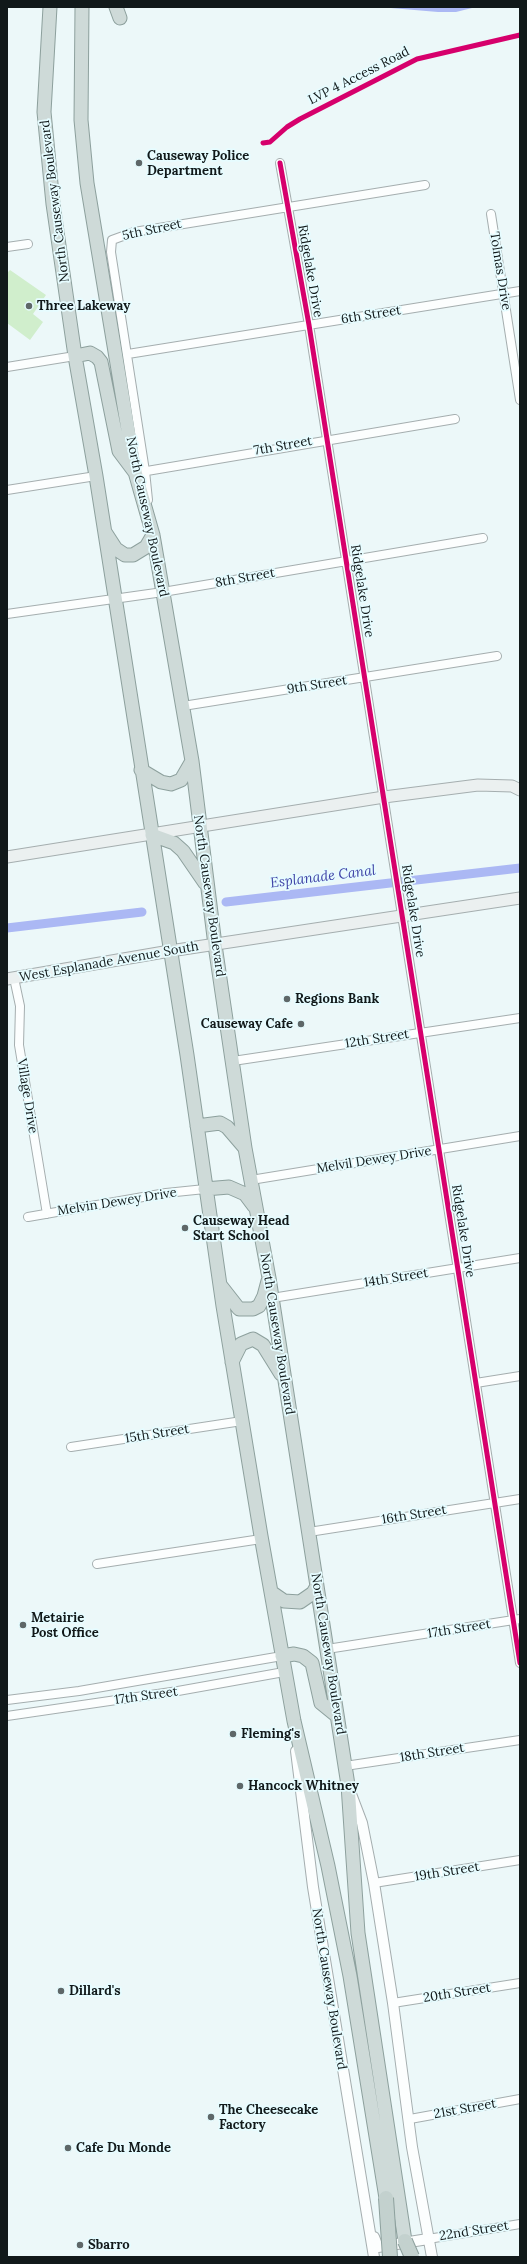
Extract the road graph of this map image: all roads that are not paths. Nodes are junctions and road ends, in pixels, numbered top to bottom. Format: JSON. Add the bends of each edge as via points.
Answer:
{"nodes":[{"id":1,"x":50,"y":7,"type":"edge"},
{"id":2,"x":82,"y":7,"type":"edge"},
{"id":3,"x":280,"y":163,"type":"dead end"},
{"id":4,"x":425,"y":185,"type":"dead end"},
{"id":5,"x":287,"y":206,"type":"junction"},
{"id":6,"x":491,"y":214,"type":"dead end"},
{"id":7,"x":28,"y":244,"type":"dead end"},
{"id":8,"x":7,"y":247,"type":"edge"},
{"id":9,"x":520,"y":291,"type":"edge"},
{"id":10,"x":504,"y":293,"type":"junction"},
{"id":11,"x":309,"y":325,"type":"junction"},
{"id":12,"x":128,"y":354,"type":"junction"},
{"id":13,"x":75,"y":356,"type":"junction"},
{"id":14,"x":7,"y":367,"type":"edge"},
{"id":15,"x":520,"y":400,"type":"edge"},
{"id":16,"x":455,"y":419,"type":"dead end"},
{"id":17,"x":327,"y":439,"type":"junction"},
{"id":18,"x":140,"y":472,"type":"junction"},
{"id":19,"x":96,"y":476,"type":"junction"},
{"id":20,"x":7,"y":490,"type":"edge"},
{"id":21,"x":103,"y":529,"type":"junction"},
{"id":22,"x":153,"y":535,"type":"junction"},
{"id":23,"x":482,"y":538,"type":"dead end"},
{"id":24,"x":346,"y":560,"type":"junction"},
{"id":25,"x":163,"y":592,"type":"junction"},
{"id":26,"x":114,"y":599,"type":"junction"},
{"id":27,"x":7,"y":614,"type":"edge"},
{"id":28,"x":497,"y":656,"type":"dead end"},
{"id":29,"x":364,"y":677,"type":"junction"},
{"id":30,"x":183,"y":706,"type":"junction"},
{"id":31,"x":192,"y":761,"type":"junction"},
{"id":32,"x":141,"y":770,"type":"junction"},
{"id":33,"x":520,"y":790,"type":"edge"},
{"id":34,"x":384,"y":797,"type":"junction"},
{"id":35,"x":199,"y":828,"type":"junction"},
{"id":36,"x":152,"y":835,"type":"junction"},
{"id":37,"x":7,"y":857,"type":"edge"},
{"id":38,"x":207,"y":886,"type":"junction"},
{"id":39,"x":520,"y":898,"type":"edge"},
{"id":40,"x":402,"y":916,"type":"junction"},
{"id":41,"x":215,"y":945,"type":"junction"},
{"id":42,"x":170,"y":952,"type":"junction"},
{"id":43,"x":11,"y":979,"type":"edge"},
{"id":44,"x":520,"y":1018,"type":"edge"},
{"id":45,"x":421,"y":1032,"type":"junction"},
{"id":46,"x":233,"y":1061,"type":"junction"},
{"id":47,"x":197,"y":1126,"type":"junction"},
{"id":48,"x":520,"y":1136,"type":"edge"},
{"id":49,"x":246,"y":1148,"type":"junction"},
{"id":50,"x":439,"y":1150,"type":"junction"},
{"id":51,"x":251,"y":1180,"type":"junction"},
{"id":52,"x":206,"y":1189,"type":"junction"},
{"id":53,"x":257,"y":1211,"type":"junction"},
{"id":54,"x":47,"y":1214,"type":"junction"},
{"id":55,"x":28,"y":1216,"type":"dead end"},
{"id":56,"x":520,"y":1258,"type":"edge"},
{"id":57,"x":458,"y":1268,"type":"junction"},
{"id":58,"x":269,"y":1278,"type":"junction"},
{"id":59,"x":220,"y":1284,"type":"junction"},
{"id":60,"x":272,"y":1298,"type":"junction"},
{"id":61,"x":232,"y":1362,"type":"junction"},
{"id":62,"x":520,"y":1376,"type":"edge"},
{"id":63,"x":284,"y":1379,"type":"junction"},
{"id":64,"x":476,"y":1383,"type":"junction"},
{"id":65,"x":242,"y":1421,"type":"junction"},
{"id":66,"x":71,"y":1447,"type":"dead end"},
{"id":67,"x":520,"y":1499,"type":"edge"},
{"id":68,"x":495,"y":1503,"type":"junction"},
{"id":69,"x":309,"y":1532,"type":"junction"},
{"id":70,"x":261,"y":1539,"type":"junction"},
{"id":71,"x":97,"y":1564,"type":"dead end"},
{"id":72,"x":317,"y":1586,"type":"junction"},
{"id":73,"x":271,"y":1592,"type":"junction"},
{"id":74,"x":517,"y":1620,"type":"edge"},
{"id":75,"x":327,"y":1649,"type":"junction"},
{"id":76,"x":282,"y":1656,"type":"junction"},
{"id":77,"x":520,"y":1663,"type":"edge"},
{"id":78,"x":284,"y":1672,"type":"junction"},
{"id":79,"x":7,"y":1700,"type":"edge"},
{"id":80,"x":7,"y":1716,"type":"edge"},
{"id":81,"x":337,"y":1716,"type":"junction"},
{"id":82,"x":294,"y":1721,"type":"junction"},
{"id":83,"x":520,"y":1740,"type":"edge"},
{"id":84,"x":345,"y":1766,"type":"junction"},
{"id":85,"x":348,"y":1785,"type":"junction"},
{"id":86,"x":520,"y":1860,"type":"edge"},
{"id":87,"x":374,"y":1884,"type":"junction"},
{"id":88,"x":520,"y":1983,"type":"edge"},
{"id":89,"x":393,"y":2003,"type":"junction"},
{"id":90,"x":520,"y":2099,"type":"edge"},
{"id":91,"x":378,"y":2109,"type":"junction"},
{"id":92,"x":410,"y":2119,"type":"junction"},
{"id":93,"x":386,"y":2198,"type":"joint"},
{"id":94,"x":369,"y":2224,"type":"junction"},
{"id":95,"x":520,"y":2224,"type":"edge"},
{"id":96,"x":428,"y":2239,"type":"junction"},
{"id":97,"x":405,"y":2241,"type":"joint"},
{"id":98,"x":374,"y":2257,"type":"edge"},
{"id":99,"x":390,"y":2257,"type":"edge"},
{"id":100,"x":412,"y":2257,"type":"edge"},
{"id":101,"x":432,"y":2257,"type":"edge"}],
"edges":[{"from":1,"to":13,"type":"highway","name":"North Causeway Boulevard","via":[[44,112],[53,204]]},
{"from":2,"to":18,"type":"highway","name":"North Causeway Boulevard","via":[[80,87],[84,153],[104,294]]},
{"from":3,"to":5,"type":"street","name":"Ridgelake Drive"},
{"from":4,"to":5,"type":"street","name":"5th Street"},
{"from":5,"to":11,"type":"street","name":"Ridgelake Drive"},
{"from":5,"to":12,"type":"street","name":"5th Street","via":[[134,232],[112,240],[110,252]]},
{"from":6,"to":10,"type":"street","name":"Tolmas Drive"},
{"from":7,"to":8,"type":"street"},
{"from":9,"to":10,"type":"street","name":"6th Street"},
{"from":10,"to":11,"type":"street","name":"6th Street"},
{"from":10,"to":15,"type":"street","name":"Tolmas Drive"},
{"from":11,"to":12,"type":"street","name":"6th Street"},
{"from":11,"to":17,"type":"street","name":"Ridgelake Drive"},
{"from":12,"to":18,"type":"street","name":"5th Street"},
{"from":13,"to":14,"type":"street"},
{"from":13,"to":18,"type":"highway","via":[[90,353],[101,362],[119,451]]},
{"from":13,"to":19,"type":"highway","name":"North Causeway Boulevard"},
{"from":16,"to":17,"type":"street","name":"7th Street"},
{"from":17,"to":18,"type":"street","name":"7th Street"},
{"from":17,"to":24,"type":"street","name":"Ridgelake Drive"},
{"from":18,"to":22,"type":"highway","name":"North Causeway Boulevard"},
{"from":19,"to":20,"type":"street"},
{"from":19,"to":21,"type":"highway","name":"North Causeway Boulevard"},
{"from":21,"to":22,"type":"highway","via":[[116,548],[125,554],[133,555],[140,553]]},
{"from":21,"to":26,"type":"highway","name":"North Causeway Boulevard"},
{"from":22,"to":25,"type":"highway","name":"North Causeway Boulevard"},
{"from":23,"to":24,"type":"street","name":"8th Street"},
{"from":24,"to":25,"type":"street","name":"8th Street"},
{"from":24,"to":29,"type":"street","name":"Ridgelake Drive"},
{"from":25,"to":26,"type":"street","name":"8th Street"},
{"from":25,"to":30,"type":"highway","name":"North Causeway Boulevard"},
{"from":26,"to":27,"type":"street","name":"8th Street"},
{"from":26,"to":32,"type":"highway","name":"North Causeway Boulevard"},
{"from":28,"to":29,"type":"street","name":"9th Street"},
{"from":29,"to":30,"type":"street","name":"9th Street"},
{"from":29,"to":34,"type":"street","name":"Ridgelake Drive"},
{"from":30,"to":31,"type":"highway","name":"North Causeway Boulevard"},
{"from":31,"to":32,"type":"highway","via":[[181,780],[171,784],[161,782]]},
{"from":31,"to":35,"type":"highway","name":"North Causeway Boulevard"},
{"from":32,"to":36,"type":"highway","name":"North Causeway Boulevard"},
{"from":33,"to":34,"type":"main road","via":[[512,786],[478,785]]},
{"from":34,"to":35,"type":"main road"},
{"from":34,"to":40,"type":"street","name":"Ridgelake Drive"},
{"from":35,"to":36,"type":"main road"},
{"from":35,"to":38,"type":"highway","name":"North Causeway Boulevard"},
{"from":36,"to":37,"type":"main road"},
{"from":36,"to":38,"type":"highway","via":[[174,843],[183,851]]},
{"from":36,"to":42,"type":"highway","name":"North Causeway Boulevard"},
{"from":38,"to":41,"type":"highway","name":"North Causeway Boulevard"},
{"from":39,"to":40,"type":"main road","name":"West Esplanade Avenue South"},
{"from":40,"to":41,"type":"main road","name":"West Esplanade Avenue South"},
{"from":40,"to":45,"type":"street","name":"Ridgelake Drive"},
{"from":41,"to":42,"type":"main road","name":"West Esplanade Avenue South"},
{"from":41,"to":46,"type":"highway","name":"North Causeway Boulevard"},
{"from":42,"to":43,"type":"main road","name":"West Esplanade Avenue South"},
{"from":42,"to":47,"type":"highway","name":"North Causeway Boulevard"},
{"from":43,"to":54,"type":"street","name":"Village Drive","via":[[20,1006],[19,1045]]},
{"from":44,"to":45,"type":"street","name":"12th Street"},
{"from":45,"to":46,"type":"street","name":"12th Street"},
{"from":45,"to":50,"type":"street","name":"Ridgelake Drive"},
{"from":46,"to":49,"type":"highway","name":"North Causeway Boulevard"},
{"from":47,"to":49,"type":"highway","via":[[220,1123]]},
{"from":47,"to":52,"type":"highway","name":"North Causeway Boulevard"},
{"from":48,"to":50,"type":"street","name":"Melvil Dewey Drive"},
{"from":49,"to":51,"type":"highway","name":"North Causeway Boulevard"},
{"from":50,"to":51,"type":"street","name":"Melvil Dewey Drive"},
{"from":50,"to":57,"type":"street","name":"Ridgelake Drive"},
{"from":51,"to":53,"type":"highway","name":"North Causeway Boulevard"},
{"from":52,"to":53,"type":"highway","via":[[230,1187],[241,1191]]},
{"from":52,"to":54,"type":"street","name":"Melvin Dewey Drive","via":[[166,1193]]},
{"from":52,"to":59,"type":"highway","name":"North Causeway Boulevard"},
{"from":53,"to":58,"type":"highway","name":"North Causeway Boulevard"},
{"from":54,"to":55,"type":"street","name":"Melvin Dewey Drive"},
{"from":56,"to":57,"type":"street","name":"14th Street"},
{"from":57,"to":60,"type":"street","name":"14th Street"},
{"from":57,"to":64,"type":"street","name":"Ridgelake Drive"},
{"from":58,"to":59,"type":"highway","via":[[264,1296],[253,1309],[239,1309]]},
{"from":58,"to":60,"type":"highway","name":"North Causeway Boulevard"},
{"from":59,"to":61,"type":"highway","name":"North Causeway Boulevard"},
{"from":60,"to":63,"type":"highway","name":"North Causeway Boulevard"},
{"from":61,"to":63,"type":"highway","via":[[241,1344],[253,1339],[263,1345]]},
{"from":61,"to":65,"type":"highway","name":"North Causeway Boulevard"},
{"from":62,"to":64,"type":"street"},
{"from":63,"to":69,"type":"highway","name":"North Causeway Boulevard"},
{"from":64,"to":68,"type":"street","name":"Ridgelake Drive"},
{"from":65,"to":66,"type":"street","name":"15th Street"},
{"from":65,"to":70,"type":"highway","name":"North Causeway Boulevard"},
{"from":67,"to":68,"type":"street","name":"16th Street"},
{"from":68,"to":69,"type":"street","name":"16th Street"},
{"from":68,"to":74,"type":"street","name":"Ridgelake Drive"},
{"from":69,"to":72,"type":"highway","name":"North Causeway Boulevard"},
{"from":70,"to":71,"type":"street"},
{"from":70,"to":73,"type":"highway","name":"North Causeway Boulevard"},
{"from":72,"to":73,"type":"highway","via":[[313,1593],[300,1602],[284,1601]]},
{"from":72,"to":75,"type":"highway","name":"North Causeway Boulevard"},
{"from":73,"to":76,"type":"highway","name":"North Causeway Boulevard"},
{"from":74,"to":75,"type":"street","name":"17th Street"},
{"from":74,"to":77,"type":"street","name":"Ridgelake Drive"},
{"from":75,"to":81,"type":"highway","name":"North Causeway Boulevard"},
{"from":76,"to":78,"type":"highway","name":"North Causeway Boulevard"},
{"from":76,"to":79,"type":"street","name":"17th Street","via":[[79,1691]]},
{"from":76,"to":81,"type":"highway","via":[[304,1656],[312,1663],[321,1703]]},
{"from":78,"to":80,"type":"street","name":"17th Street","via":[[178,1691]]},
{"from":78,"to":82,"type":"highway","name":"North Causeway Boulevard"},
{"from":81,"to":84,"type":"highway","name":"North Causeway Boulevard"},
{"from":82,"to":91,"type":"highway","name":"North Causeway Boulevard","via":[[328,1866]]},
{"from":82,"to":94,"type":"street","name":"North Causeway Boulevard","via":[[299,1788],[313,1887]]},
{"from":83,"to":84,"type":"street","name":"18th Street"},
{"from":84,"to":85,"type":"highway","name":"North Causeway Boulevard"},
{"from":85,"to":87,"type":"street","name":"North Causeway Boulevard","via":[[362,1823]]},
{"from":85,"to":91,"type":"highway","name":"North Causeway Boulevard","via":[[358,1933]]},
{"from":86,"to":87,"type":"street","name":"19th Street"},
{"from":87,"to":89,"type":"street","name":"North Causeway Boulevard"},
{"from":88,"to":89,"type":"street","name":"20th Street"},
{"from":89,"to":92,"type":"street","name":"North Causeway Boulevard"},
{"from":90,"to":92,"type":"street","name":"21st Street"},
{"from":91,"to":93,"type":"highway","name":"North Causeway Boulevard"},
{"from":91,"to":97,"type":"highway","name":"North Causeway Boulevard"},
{"from":92,"to":96,"type":"street","name":"North Causeway Boulevard","via":[[412,2147]]},
{"from":93,"to":99,"type":"highway","bridge":true},
{"from":94,"to":96,"type":"street","via":[[378,2247]]},
{"from":94,"to":98,"type":"street","name":"North Causeway Boulevard"},
{"from":95,"to":96,"type":"street","name":"22nd Street"},
{"from":96,"to":101,"type":"street","name":"North Causeway Boulevard"},
{"from":97,"to":100,"type":"highway","bridge":true}]}
